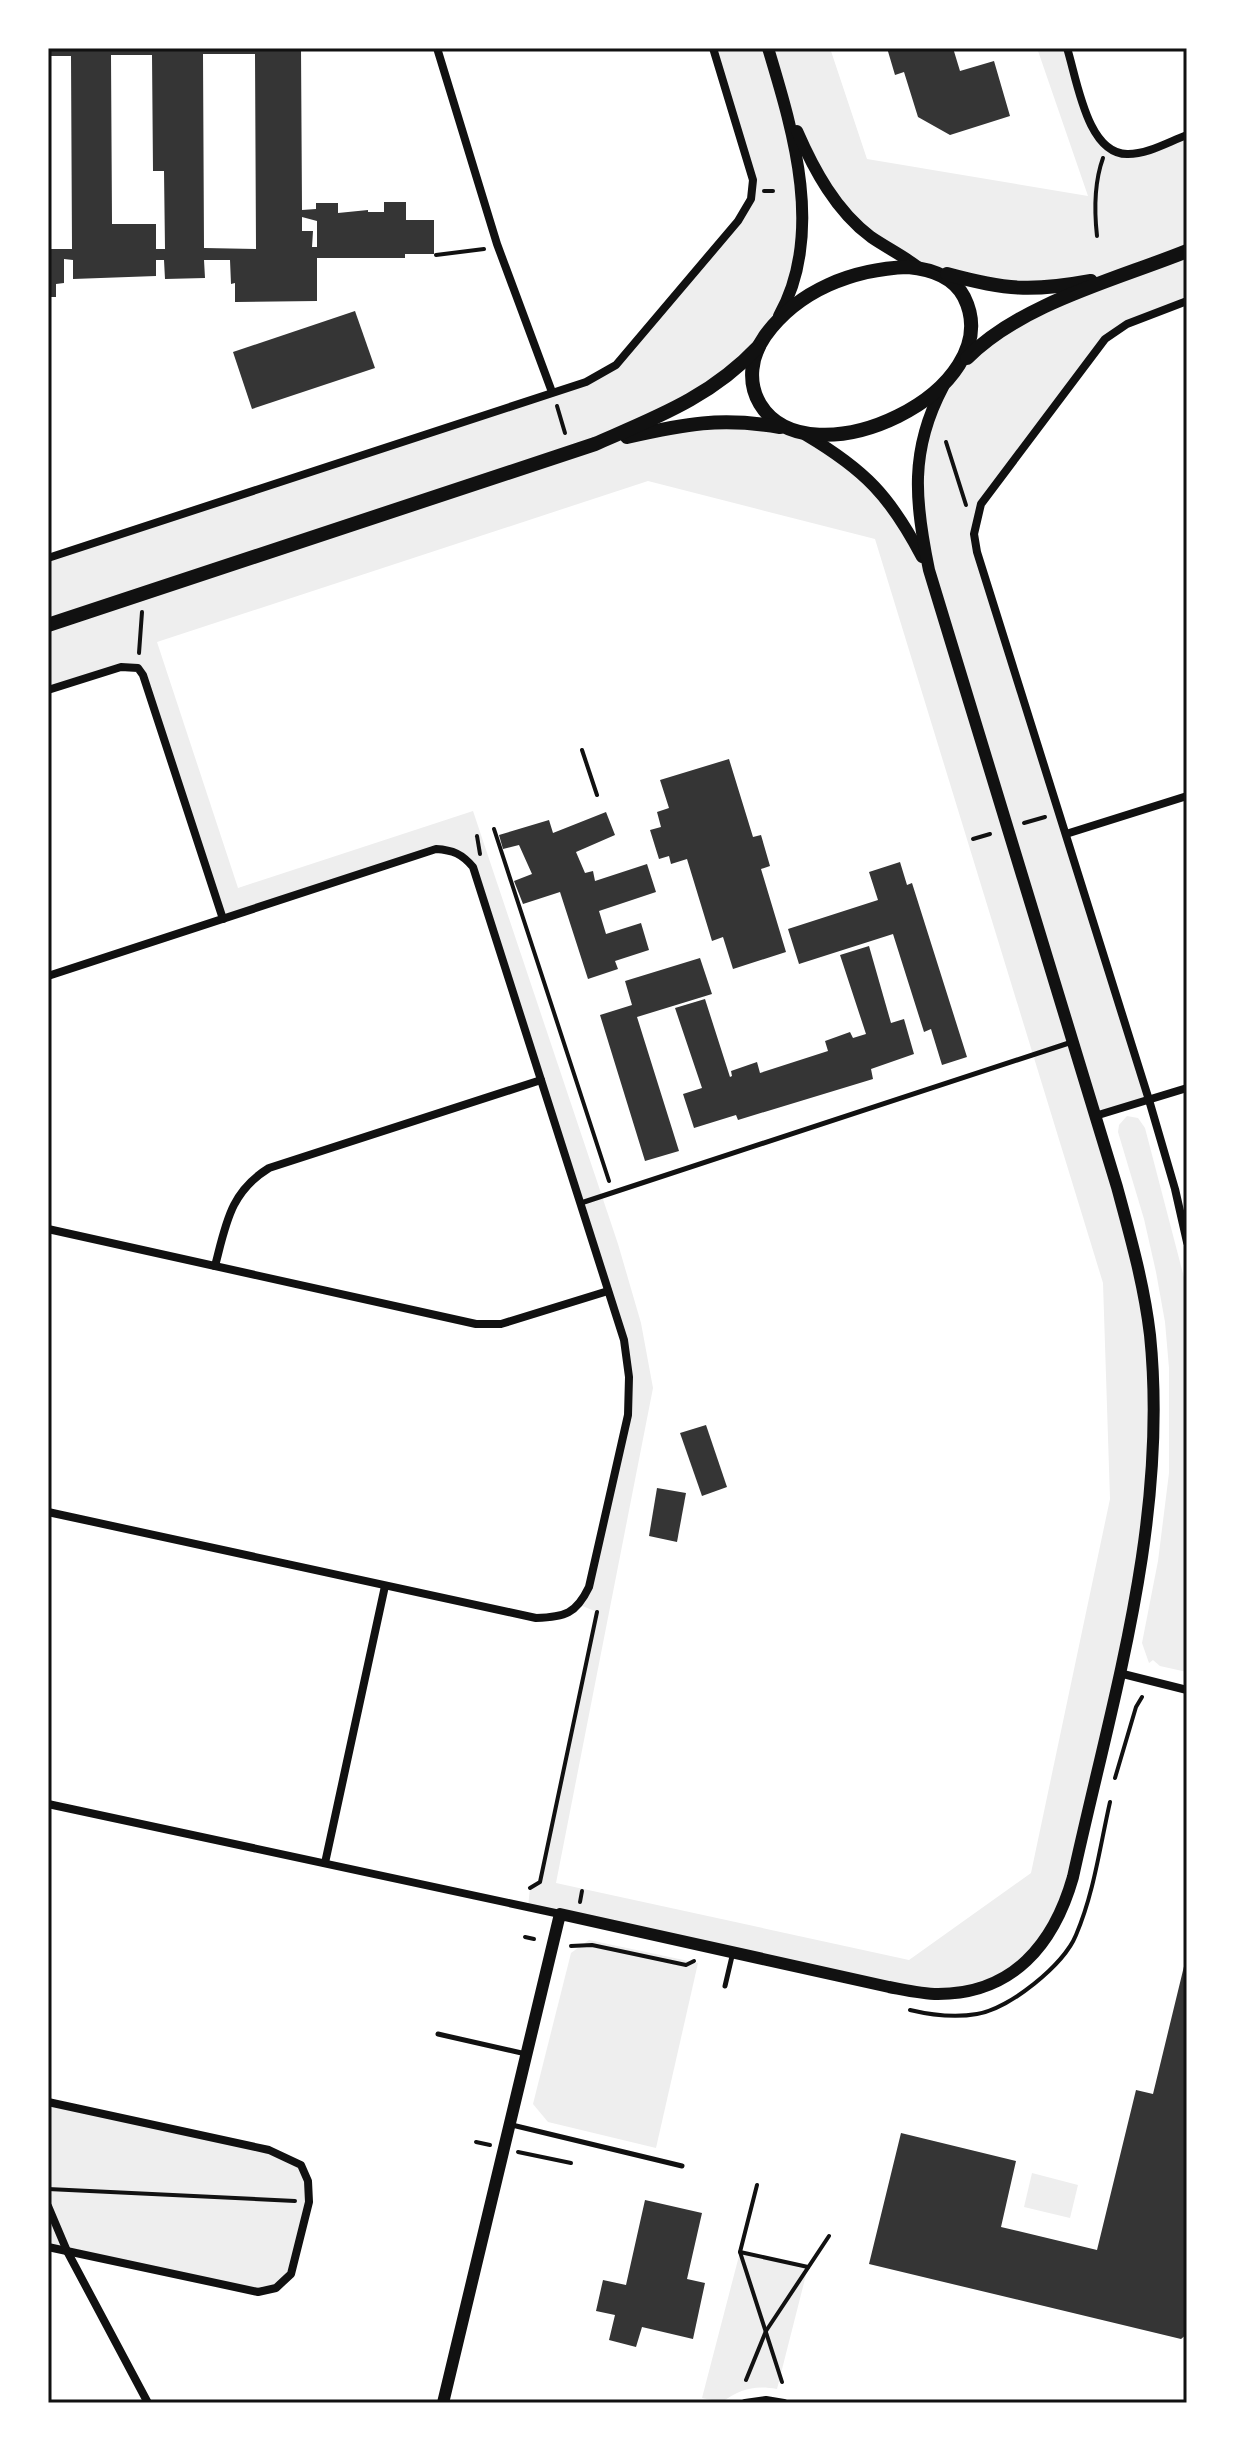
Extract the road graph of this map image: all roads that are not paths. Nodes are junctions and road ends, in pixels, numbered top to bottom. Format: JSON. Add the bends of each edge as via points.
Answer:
{"nodes":[{"id":1,"x":437,"y":48,"type":"edge"},
{"id":2,"x":713,"y":48,"type":"edge"},
{"id":3,"x":768,"y":48,"type":"edge"},
{"id":4,"x":1067,"y":48,"type":"edge"},
{"id":5,"x":784,"y":102,"type":"junction"},
{"id":6,"x":1187,"y":135,"type":"edge"},
{"id":7,"x":1187,"y":251,"type":"edge"},
{"id":8,"x":926,"y":269,"type":"junction"},
{"id":9,"x":1127,"y":275,"type":"junction"},
{"id":10,"x":1187,"y":301,"type":"edge"},
{"id":11,"x":776,"y":322,"type":"junction"},
{"id":12,"x":759,"y":346,"type":"junction"},
{"id":13,"x":961,"y":364,"type":"junction"},
{"id":14,"x":944,"y":384,"type":"junction"},
{"id":15,"x":552,"y":392,"type":"junction"},
{"id":16,"x":784,"y":428,"type":"junction"},
{"id":17,"x":806,"y":435,"type":"junction"},
{"id":18,"x":595,"y":444,"type":"junction"},
{"id":19,"x":48,"y":558,"type":"edge"},
{"id":20,"x":929,"y":570,"type":"junction"},
{"id":21,"x":48,"y":625,"type":"edge"},
{"id":22,"x":48,"y":690,"type":"edge"},
{"id":23,"x":1187,"y":796,"type":"edge"},
{"id":24,"x":1066,"y":834,"type":"junction"},
{"id":25,"x":223,"y":919,"type":"junction"},
{"id":26,"x":48,"y":976,"type":"edge"},
{"id":27,"x":1073,"y":1042,"type":"junction"},
{"id":28,"x":541,"y":1080,"type":"junction"},
{"id":29,"x":1187,"y":1088,"type":"edge"},
{"id":30,"x":1149,"y":1100,"type":"junction"},
{"id":31,"x":1095,"y":1116,"type":"junction"},
{"id":32,"x":581,"y":1203,"type":"junction"},
{"id":33,"x":48,"y":1229,"type":"edge"},
{"id":34,"x":1187,"y":1242,"type":"edge"},
{"id":35,"x":215,"y":1266,"type":"junction"},
{"id":36,"x":608,"y":1291,"type":"junction"},
{"id":37,"x":48,"y":1512,"type":"edge"},
{"id":38,"x":385,"y":1586,"type":"junction"},
{"id":39,"x":1119,"y":1673,"type":"junction"},
{"id":40,"x":1187,"y":1690,"type":"edge"},
{"id":41,"x":48,"y":1804,"type":"edge"},
{"id":42,"x":325,"y":1863,"type":"junction"},
{"id":43,"x":560,"y":1914,"type":"junction"},
{"id":44,"x":733,"y":1952,"type":"junction"},
{"id":45,"x":725,"y":1986,"type":"dead end"},
{"id":46,"x":438,"y":2034,"type":"dead end"},
{"id":47,"x":527,"y":2054,"type":"junction"},
{"id":48,"x":48,"y":2102,"type":"edge"},
{"id":49,"x":510,"y":2125,"type":"junction"},
{"id":50,"x":682,"y":2166,"type":"dead end"},
{"id":51,"x":48,"y":2206,"type":"edge"},
{"id":52,"x":48,"y":2247,"type":"edge"},
{"id":53,"x":67,"y":2251,"type":"junction"},
{"id":54,"x":148,"y":2403,"type":"edge"},
{"id":55,"x":443,"y":2403,"type":"edge"},
{"id":56,"x":745,"y":2403,"type":"edge"},
{"id":57,"x":784,"y":2403,"type":"edge"}],
"edges":[{"from":1,"to":15,"type":"street","via":[[497,244]]},
{"from":2,"to":15,"type":"street","via":[[751,169],[748,208],[616,365],[586,382]]},
{"from":3,"to":5,"type":"street"},
{"from":4,"to":6,"type":"street","via":[[1092,127],[1106,148],[1131,154]]},
{"from":5,"to":8,"type":"street","via":[[816,169],[845,213],[869,235]]},
{"from":5,"to":11,"type":"street","via":[[798,168],[801,233],[792,284]]},
{"from":7,"to":9,"type":"main road"},
{"from":8,"to":9,"type":"main road","via":[[1021,289]]},
{"from":8,"to":11,"type":"main road","via":[[881,270],[841,280],[803,298]]},
{"from":8,"to":13,"type":"main road","via":[[956,285],[969,308],[972,336]]},
{"from":9,"to":13,"type":"main road","via":[[1014,320]]},
{"from":10,"to":24,"type":"street","via":[[1105,339],[981,504],[976,518],[977,552]]},
{"from":11,"to":12,"type":"main road"},
{"from":12,"to":16,"type":"main road","via":[[753,362],[755,394]]},
{"from":12,"to":18,"type":"main road","via":[[697,397]]},
{"from":13,"to":14,"type":"main road"},
{"from":14,"to":17,"type":"main road","via":[[889,420],[842,433]]},
{"from":14,"to":20,"type":"street","via":[[927,422],[917,473],[917,511]]},
{"from":15,"to":19,"type":"street"},
{"from":16,"to":17,"type":"main road"},
{"from":16,"to":18,"type":"main road","via":[[713,421]]},
{"from":17,"to":20,"type":"street","via":[[880,490]]},
{"from":18,"to":21,"type":"main road"},
{"from":20,"to":27,"type":"street"},
{"from":22,"to":25,"type":"street","via":[[121,667],[138,668],[148,684]]},
{"from":23,"to":24,"type":"street"},
{"from":24,"to":30,"type":"street"},
{"from":25,"to":26,"type":"street"},
{"from":25,"to":28,"type":"street","via":[[436,849],[451,849],[473,867]]},
{"from":27,"to":31,"type":"street"},
{"from":27,"to":32,"type":"lane"},
{"from":28,"to":32,"type":"street"},
{"from":28,"to":35,"type":"street","via":[[269,1168],[239,1194]]},
{"from":29,"to":30,"type":"street"},
{"from":30,"to":31,"type":"street"},
{"from":30,"to":34,"type":"street"},
{"from":31,"to":39,"type":"street","via":[[1136,1255],[1150,1334],[1154,1411],[1143,1559]]},
{"from":32,"to":36,"type":"street"},
{"from":33,"to":35,"type":"street"},
{"from":35,"to":36,"type":"street","via":[[476,1324],[501,1324]]},
{"from":36,"to":38,"type":"street","via":[[624,1340],[628,1415],[589,1587],[580,1605],[560,1617],[536,1618]]},
{"from":37,"to":38,"type":"street"},
{"from":38,"to":42,"type":"street"},
{"from":39,"to":40,"type":"street"},
{"from":39,"to":44,"type":"street","via":[[1066,1901],[1053,1930],[1020,1966],[983,1987],[936,1994]]},
{"from":41,"to":42,"type":"street"},
{"from":42,"to":43,"type":"street"},
{"from":43,"to":44,"type":"street"},
{"from":43,"to":47,"type":"street"},
{"from":44,"to":45,"type":"lane"},
{"from":46,"to":47,"type":"lane"},
{"from":47,"to":49,"type":"street"},
{"from":48,"to":53,"type":"street","via":[[269,2150],[301,2165],[308,2181],[309,2202],[291,2274],[276,2288],[258,2292]]},
{"from":49,"to":50,"type":"lane"},
{"from":49,"to":55,"type":"street"},
{"from":51,"to":53,"type":"street"},
{"from":52,"to":53,"type":"street"},
{"from":53,"to":54,"type":"street"},
{"from":56,"to":57,"type":"street"}]}
